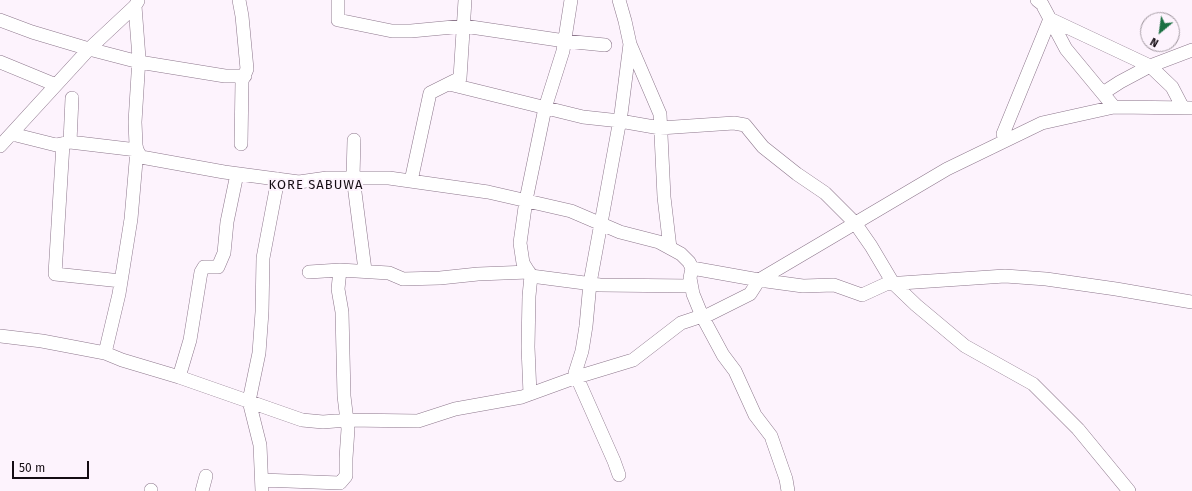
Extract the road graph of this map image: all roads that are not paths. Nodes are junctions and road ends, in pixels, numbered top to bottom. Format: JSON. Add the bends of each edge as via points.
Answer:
{"nodes":[{"id":1,"x":239,"y":0,"type":"edge"},
{"id":2,"x":338,"y":0,"type":"edge"},
{"id":3,"x":466,"y":0,"type":"edge"},
{"id":4,"x":571,"y":0,"type":"edge"},
{"id":5,"x":619,"y":0,"type":"edge"},
{"id":6,"x":1037,"y":0,"type":"edge"},
{"id":7,"x":137,"y":3,"type":"edge"},
{"id":8,"x":1050,"y":19,"type":"junction"},
{"id":9,"x":0,"y":20,"type":"edge"},
{"id":10,"x":464,"y":26,"type":"junction"},
{"id":11,"x":565,"y":41,"type":"junction"},
{"id":12,"x":630,"y":44,"type":"junction"},
{"id":13,"x":605,"y":45,"type":"dead end"},
{"id":14,"x":89,"y":49,"type":"junction"},
{"id":15,"x":1192,"y":50,"type":"edge"},
{"id":16,"x":0,"y":62,"type":"edge"},
{"id":17,"x":139,"y":62,"type":"junction"},
{"id":18,"x":1150,"y":66,"type":"junction"},
{"id":19,"x":245,"y":76,"type":"junction"},
{"id":20,"x":449,"y":84,"type":"junction"},
{"id":21,"x":56,"y":85,"type":"junction"},
{"id":22,"x":1103,"y":94,"type":"junction"},
{"id":23,"x":72,"y":98,"type":"dead end"},
{"id":24,"x":1114,"y":107,"type":"junction"},
{"id":25,"x":545,"y":108,"type":"junction"},
{"id":26,"x":1188,"y":108,"type":"edge"},
{"id":27,"x":620,"y":121,"type":"junction"},
{"id":28,"x":660,"y":128,"type":"junction"},
{"id":29,"x":12,"y":134,"type":"junction"},
{"id":30,"x":1003,"y":134,"type":"dead end"},
{"id":31,"x":354,"y":140,"type":"dead end"},
{"id":32,"x":66,"y":143,"type":"junction"},
{"id":33,"x":241,"y":144,"type":"dead end"},
{"id":34,"x":0,"y":146,"type":"edge"},
{"id":35,"x":137,"y":150,"type":"junction"},
{"id":36,"x":237,"y":174,"type":"junction"},
{"id":37,"x":353,"y":177,"type":"junction"},
{"id":38,"x":278,"y":179,"type":"junction"},
{"id":39,"x":411,"y":181,"type":"junction"},
{"id":40,"x":526,"y":200,"type":"junction"},
{"id":41,"x":855,"y":223,"type":"junction"},
{"id":42,"x":601,"y":224,"type":"junction"},
{"id":43,"x":670,"y":248,"type":"junction"},
{"id":44,"x":692,"y":268,"type":"junction"},
{"id":45,"x":340,"y":270,"type":"junction"},
{"id":46,"x":365,"y":270,"type":"junction"},
{"id":47,"x":309,"y":272,"type":"dead end"},
{"id":48,"x":530,"y":274,"type":"junction"},
{"id":49,"x":759,"y":280,"type":"junction"},
{"id":50,"x":121,"y":281,"type":"junction"},
{"id":51,"x":590,"y":283,"type":"junction"},
{"id":52,"x":893,"y":283,"type":"junction"},
{"id":53,"x":691,"y":286,"type":"junction"},
{"id":54,"x":1192,"y":302,"type":"edge"},
{"id":55,"x":702,"y":316,"type":"junction"},
{"id":56,"x":0,"y":336,"type":"edge"},
{"id":57,"x":105,"y":353,"type":"junction"},
{"id":58,"x":179,"y":377,"type":"junction"},
{"id":59,"x":577,"y":377,"type":"junction"},
{"id":60,"x":530,"y":394,"type":"junction"},
{"id":61,"x":249,"y":401,"type":"junction"},
{"id":62,"x":347,"y":420,"type":"junction"},
{"id":63,"x":619,"y":475,"type":"dead end"},
{"id":64,"x":206,"y":476,"type":"dead end"},
{"id":65,"x":262,"y":486,"type":"edge"},
{"id":66,"x":202,"y":491,"type":"edge"},
{"id":67,"x":788,"y":491,"type":"edge"},
{"id":68,"x":1129,"y":491,"type":"edge"}],
"edges":[{"from":1,"to":19,"type":"street","via":[[248,69]]},
{"from":2,"to":10,"type":"street","via":[[338,20],[392,31]]},
{"from":3,"to":10,"type":"street"},
{"from":4,"to":11,"type":"street"},
{"from":5,"to":12,"type":"street"},
{"from":6,"to":8,"type":"street"},
{"from":7,"to":14,"type":"street"},
{"from":7,"to":17,"type":"street"},
{"from":8,"to":18,"type":"street"},
{"from":8,"to":22,"type":"street","via":[[1066,49]]},
{"from":8,"to":30,"type":"street"},
{"from":9,"to":14,"type":"street"},
{"from":10,"to":11,"type":"street"},
{"from":10,"to":20,"type":"street","via":[[460,78]]},
{"from":11,"to":13,"type":"street"},
{"from":11,"to":25,"type":"street"},
{"from":12,"to":27,"type":"street"},
{"from":12,"to":28,"type":"street","via":[[660,114]]},
{"from":14,"to":17,"type":"street"},
{"from":14,"to":21,"type":"street"},
{"from":15,"to":18,"type":"street"},
{"from":16,"to":21,"type":"street"},
{"from":17,"to":19,"type":"street","via":[[225,76]]},
{"from":17,"to":35,"type":"street","via":[[135,122]]},
{"from":18,"to":22,"type":"street"},
{"from":18,"to":26,"type":"street","via":[[1172,87]]},
{"from":19,"to":33,"type":"street","via":[[242,81]]},
{"from":20,"to":25,"type":"street"},
{"from":20,"to":39,"type":"street","via":[[430,93]]},
{"from":21,"to":29,"type":"street"},
{"from":22,"to":24,"type":"street"},
{"from":23,"to":32,"type":"street"},
{"from":24,"to":26,"type":"street"},
{"from":24,"to":41,"type":"street","via":[[1042,123],[946,169]]},
{"from":25,"to":27,"type":"street","via":[[583,118]]},
{"from":25,"to":40,"type":"street"},
{"from":27,"to":28,"type":"street"},
{"from":27,"to":42,"type":"street"},
{"from":28,"to":41,"type":"street","via":[[734,123],[745,125],[763,146],[796,174],[825,193]]},
{"from":28,"to":43,"type":"street"},
{"from":29,"to":32,"type":"street","via":[[56,145]]},
{"from":29,"to":34,"type":"street"},
{"from":31,"to":37,"type":"street"},
{"from":32,"to":35,"type":"street"},
{"from":32,"to":50,"type":"street","via":[[55,274]]},
{"from":35,"to":36,"type":"street","via":[[141,156]]},
{"from":35,"to":50,"type":"street","via":[[131,219]]},
{"from":36,"to":38,"type":"street"},
{"from":36,"to":58,"type":"street","via":[[227,222],[224,253],[218,267],[204,267],[201,272],[190,340]]},
{"from":37,"to":38,"type":"street","via":[[299,182]]},
{"from":37,"to":39,"type":"street"},
{"from":37,"to":46,"type":"street"},
{"from":38,"to":61,"type":"street","via":[[263,258],[259,353]]},
{"from":39,"to":40,"type":"street"},
{"from":40,"to":42,"type":"street","via":[[571,211]]},
{"from":40,"to":48,"type":"street","via":[[520,243],[523,263]]},
{"from":41,"to":49,"type":"street"},
{"from":41,"to":52,"type":"street"},
{"from":42,"to":43,"type":"street","via":[[620,232],[660,242]]},
{"from":42,"to":51,"type":"street"},
{"from":43,"to":44,"type":"street","via":[[681,254]]},
{"from":44,"to":49,"type":"street"},
{"from":44,"to":53,"type":"street"},
{"from":45,"to":46,"type":"street"},
{"from":45,"to":47,"type":"street"},
{"from":45,"to":62,"type":"street","via":[[338,289],[342,312]]},
{"from":46,"to":48,"type":"street","via":[[389,273],[403,279],[478,274]]},
{"from":48,"to":51,"type":"street"},
{"from":48,"to":60,"type":"street"},
{"from":49,"to":52,"type":"street","via":[[804,286],[834,285],[862,295]]},
{"from":49,"to":55,"type":"street","via":[[750,294]]},
{"from":50,"to":57,"type":"street"},
{"from":51,"to":53,"type":"street"},
{"from":51,"to":59,"type":"street","via":[[582,350],[575,373]]},
{"from":52,"to":54,"type":"street","via":[[1005,276],[1077,283]]},
{"from":52,"to":68,"type":"street","via":[[965,346],[1033,384],[1078,429]]},
{"from":53,"to":55,"type":"street"},
{"from":55,"to":59,"type":"street","via":[[681,323],[633,360]]},
{"from":55,"to":67,"type":"street","via":[[723,355],[735,371],[755,415],[771,436]]},
{"from":56,"to":57,"type":"street"},
{"from":57,"to":58,"type":"street"},
{"from":58,"to":61,"type":"street"},
{"from":59,"to":60,"type":"street"},
{"from":59,"to":63,"type":"street"},
{"from":60,"to":62,"type":"street","via":[[455,409],[418,420]]},
{"from":61,"to":62,"type":"street","via":[[302,420]]},
{"from":61,"to":65,"type":"street","via":[[260,445]]},
{"from":62,"to":65,"type":"street","via":[[346,476],[340,482]]},
{"from":64,"to":66,"type":"street"}]}
